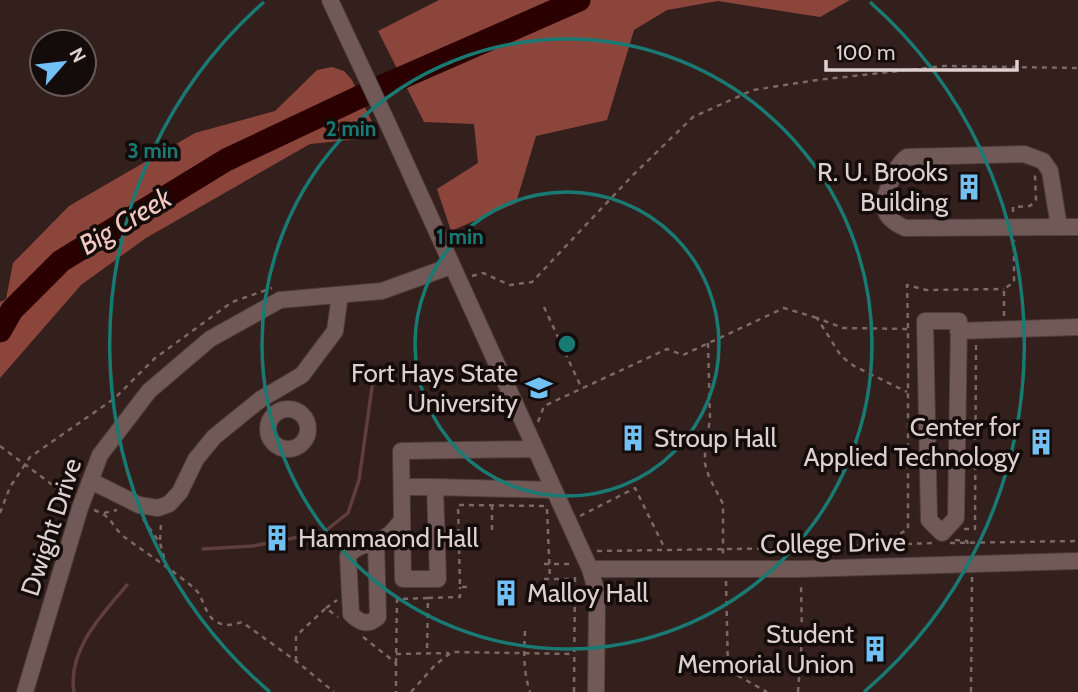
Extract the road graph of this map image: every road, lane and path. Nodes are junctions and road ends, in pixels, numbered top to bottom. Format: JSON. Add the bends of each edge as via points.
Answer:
{"nodes":[{"id":1,"x":330,"y":0,"type":"edge"},
{"id":2,"x":1078,"y":68,"type":"edge"},
{"id":3,"x":1059,"y":227,"type":"junction"},
{"id":4,"x":1078,"y":227,"type":"edge"},
{"id":5,"x":452,"y":266,"type":"junction"},
{"id":6,"x":459,"y":282,"type":"junction"},
{"id":7,"x":281,"y":287,"type":"dead end"},
{"id":8,"x":1004,"y":289,"type":"dead end"},
{"id":9,"x":340,"y":295,"type":"junction"},
{"id":10,"x":544,"y":307,"type":"dead end"},
{"id":11,"x":817,"y":318,"type":"junction"},
{"id":12,"x":1078,"y":327,"type":"edge"},
{"id":13,"x":908,"y":329,"type":"junction"},
{"id":14,"x":958,"y":331,"type":"junction"},
{"id":15,"x":976,"y":339,"type":"dead end"},
{"id":16,"x":708,"y":343,"type":"junction"},
{"id":17,"x":289,"y":383,"type":"junction"},
{"id":18,"x":582,"y":389,"type":"junction"},
{"id":19,"x":907,"y":392,"type":"junction"},
{"id":20,"x":288,"y":409,"type":"dead end"},
{"id":21,"x":537,"y":425,"type":"dead end"},
{"id":22,"x":0,"y":446,"type":"edge"},
{"id":23,"x":535,"y":449,"type":"junction"},
{"id":24,"x":91,"y":481,"type":"junction"},
{"id":25,"x":403,"y":487,"type":"junction"},
{"id":26,"x":435,"y":487,"type":"junction"},
{"id":27,"x":62,"y":492,"type":"dead end"},
{"id":28,"x":553,"y":498,"type":"junction"},
{"id":29,"x":492,"y":505,"type":"junction"},
{"id":30,"x":547,"y":506,"type":"junction"},
{"id":31,"x":80,"y":508,"type":"junction"},
{"id":32,"x":119,"y":510,"type":"dead end"},
{"id":33,"x":0,"y":513,"type":"edge"},
{"id":34,"x":104,"y":513,"type":"junction"},
{"id":35,"x":580,"y":516,"type":"dead end"},
{"id":36,"x":152,"y":518,"type":"dead end"},
{"id":37,"x":162,"y":518,"type":"dead end"},
{"id":38,"x":402,"y":520,"type":"junction"},
{"id":39,"x":492,"y":533,"type":"dead end"},
{"id":40,"x":1078,"y":541,"type":"edge"},
{"id":41,"x":376,"y":542,"type":"dead end"},
{"id":42,"x":160,"y":543,"type":"junction"},
{"id":43,"x":967,"y":543,"type":"junction"},
{"id":44,"x":880,"y":545,"type":"junction"},
{"id":45,"x":722,"y":549,"type":"junction"},
{"id":46,"x":943,"y":549,"type":"junction"},
{"id":47,"x":666,"y":551,"type":"junction"},
{"id":48,"x":582,"y":561,"type":"junction"},
{"id":49,"x":1078,"y":561,"type":"edge"},
{"id":50,"x":544,"y":564,"type":"dead end"},
{"id":51,"x":550,"y":564,"type":"junction"},
{"id":52,"x":972,"y":564,"type":"junction"},
{"id":53,"x":167,"y":568,"type":"junction"},
{"id":54,"x":725,"y":569,"type":"junction"},
{"id":55,"x":800,"y":569,"type":"junction"},
{"id":56,"x":544,"y":579,"type":"dead end"},
{"id":57,"x":550,"y":579,"type":"junction"},
{"id":58,"x":575,"y":579,"type":"junction"},
{"id":59,"x":460,"y":587,"type":"junction"},
{"id":60,"x":467,"y":587,"type":"dead end"},
{"id":61,"x":428,"y":598,"type":"junction"},
{"id":62,"x":340,"y":619,"type":"dead end"},
{"id":63,"x":525,"y":631,"type":"dead end"},
{"id":64,"x":359,"y":633,"type":"dead end"},
{"id":65,"x":457,"y":645,"type":"dead end"},
{"id":66,"x":455,"y":652,"type":"junction"},
{"id":67,"x":427,"y":653,"type":"junction"},
{"id":68,"x":524,"y":653,"type":"junction"},
{"id":69,"x":396,"y":654,"type":"junction"},
{"id":70,"x":574,"y":654,"type":"junction"},
{"id":71,"x":296,"y":661,"type":"junction"},
{"id":72,"x":396,"y":663,"type":"junction"},
{"id":73,"x":25,"y":692,"type":"edge"},
{"id":74,"x":334,"y":692,"type":"edge"},
{"id":75,"x":396,"y":692,"type":"edge"},
{"id":76,"x":411,"y":692,"type":"edge"},
{"id":77,"x":530,"y":692,"type":"edge"},
{"id":78,"x":574,"y":692,"type":"edge"},
{"id":79,"x":596,"y":692,"type":"edge"},
{"id":80,"x":766,"y":692,"type":"edge"},
{"id":81,"x":798,"y":692,"type":"edge"},
{"id":82,"x":971,"y":692,"type":"edge"}],
"edges":[{"from":1,"to":5,"type":"street"},
{"from":2,"to":6,"type":"path","via":[[944,65],[753,90],[693,117],[532,282],[510,285],[483,273]]},
{"from":3,"to":3,"type":"street","via":[[1050,171],[1043,161],[1024,154],[907,158],[895,171],[883,202],[888,217],[905,228]]},
{"from":3,"to":4,"type":"street"},
{"from":5,"to":6,"type":"street"},
{"from":5,"to":9,"type":"street","name":"Dwight Drive","via":[[382,290]]},
{"from":6,"to":23,"type":"street"},
{"from":7,"to":33,"type":"path","via":[[232,302],[154,359],[115,398],[30,457]]},
{"from":8,"to":13,"type":"path","via":[[926,290],[907,285]]},
{"from":9,"to":17,"type":"street","via":[[335,331],[302,375]]},
{"from":9,"to":24,"type":"street","name":"Dwight Drive","via":[[280,300],[210,339],[149,391],[100,455]]},
{"from":10,"to":18,"type":"path"},
{"from":11,"to":13,"type":"path","via":[[843,328]]},
{"from":11,"to":16,"type":"path","via":[[784,307]]},
{"from":11,"to":19,"type":"path","via":[[841,356]]},
{"from":12,"to":14,"type":"street"},
{"from":13,"to":19,"type":"path"},
{"from":14,"to":46,"type":"street","via":[[956,519]]},
{"from":14,"to":46,"type":"street","via":[[959,321],[925,321],[929,520]]},
{"from":15,"to":43,"type":"path","via":[[975,529],[954,530],[955,541]]},
{"from":16,"to":18,"type":"path","via":[[683,355],[667,349]]},
{"from":16,"to":45,"type":"path","via":[[710,419],[705,464],[723,504]]},
{"from":17,"to":20,"type":"street"},
{"from":17,"to":24,"type":"street","via":[[214,437],[169,504],[158,508],[139,505]]},
{"from":18,"to":21,"type":"path","via":[[544,406]]},
{"from":19,"to":44,"type":"path","via":[[908,529]]},
{"from":22,"to":27,"type":"path","bridge":true},
{"from":23,"to":25,"type":"street","via":[[401,451]]},
{"from":23,"to":28,"type":"street"},
{"from":24,"to":31,"type":"street","name":"Dwight Drive"},
{"from":25,"to":26,"type":"street"},
{"from":25,"to":38,"type":"street"},
{"from":26,"to":28,"type":"street"},
{"from":26,"to":38,"type":"street","via":[[439,579],[404,579]]},
{"from":28,"to":30,"type":"path"},
{"from":28,"to":48,"type":"street"},
{"from":29,"to":30,"type":"path"},
{"from":29,"to":39,"type":"path"},
{"from":29,"to":59,"type":"path","via":[[458,505]]},
{"from":30,"to":51,"type":"path"},
{"from":31,"to":34,"type":"path"},
{"from":31,"to":73,"type":"street","name":"Dwight Drive"},
{"from":32,"to":34,"type":"path"},
{"from":34,"to":53,"type":"path","via":[[117,531]]},
{"from":35,"to":47,"type":"path","via":[[635,488]]},
{"from":36,"to":42,"type":"path","via":[[142,518]]},
{"from":37,"to":42,"type":"path"},
{"from":38,"to":41,"type":"street","via":[[390,535]]},
{"from":40,"to":43,"type":"path"},
{"from":42,"to":53,"type":"path"},
{"from":43,"to":46,"type":"path"},
{"from":43,"to":52,"type":"path"},
{"from":44,"to":45,"type":"path"},
{"from":44,"to":46,"type":"path"},
{"from":45,"to":47,"type":"path"},
{"from":45,"to":54,"type":"path"},
{"from":46,"to":52,"type":"street","name":"College Drive"},
{"from":46,"to":55,"type":"street","name":"College Drive"},
{"from":47,"to":48,"type":"path"},
{"from":48,"to":51,"type":"path"},
{"from":48,"to":54,"type":"street","name":"College Drive"},
{"from":48,"to":58,"type":"path"},
{"from":48,"to":79,"type":"street","via":[[597,601]]},
{"from":49,"to":52,"type":"street","name":"College Drive"},
{"from":50,"to":51,"type":"path"},
{"from":51,"to":57,"type":"path"},
{"from":52,"to":82,"type":"path"},
{"from":53,"to":71,"type":"path","via":[[195,589],[215,621],[242,622]]},
{"from":54,"to":55,"type":"street","name":"College Drive"},
{"from":54,"to":80,"type":"path","via":[[728,670]]},
{"from":55,"to":81,"type":"path"},
{"from":56,"to":57,"type":"path"},
{"from":57,"to":58,"type":"path"},
{"from":58,"to":70,"type":"path"},
{"from":59,"to":60,"type":"path"},
{"from":59,"to":61,"type":"path","via":[[460,597]]},
{"from":61,"to":67,"type":"path"},
{"from":61,"to":69,"type":"path","via":[[397,599]]},
{"from":62,"to":71,"type":"path","via":[[326,608],[296,636]]},
{"from":63,"to":68,"type":"path"},
{"from":64,"to":72,"type":"path"},
{"from":65,"to":66,"type":"path"},
{"from":66,"to":67,"type":"path"},
{"from":66,"to":68,"type":"path"},
{"from":66,"to":76,"type":"path","via":[[435,665]]},
{"from":67,"to":69,"type":"path"},
{"from":68,"to":70,"type":"path"},
{"from":68,"to":77,"type":"path"},
{"from":69,"to":72,"type":"path"},
{"from":70,"to":78,"type":"path"},
{"from":71,"to":74,"type":"path"},
{"from":72,"to":75,"type":"path"}]}
